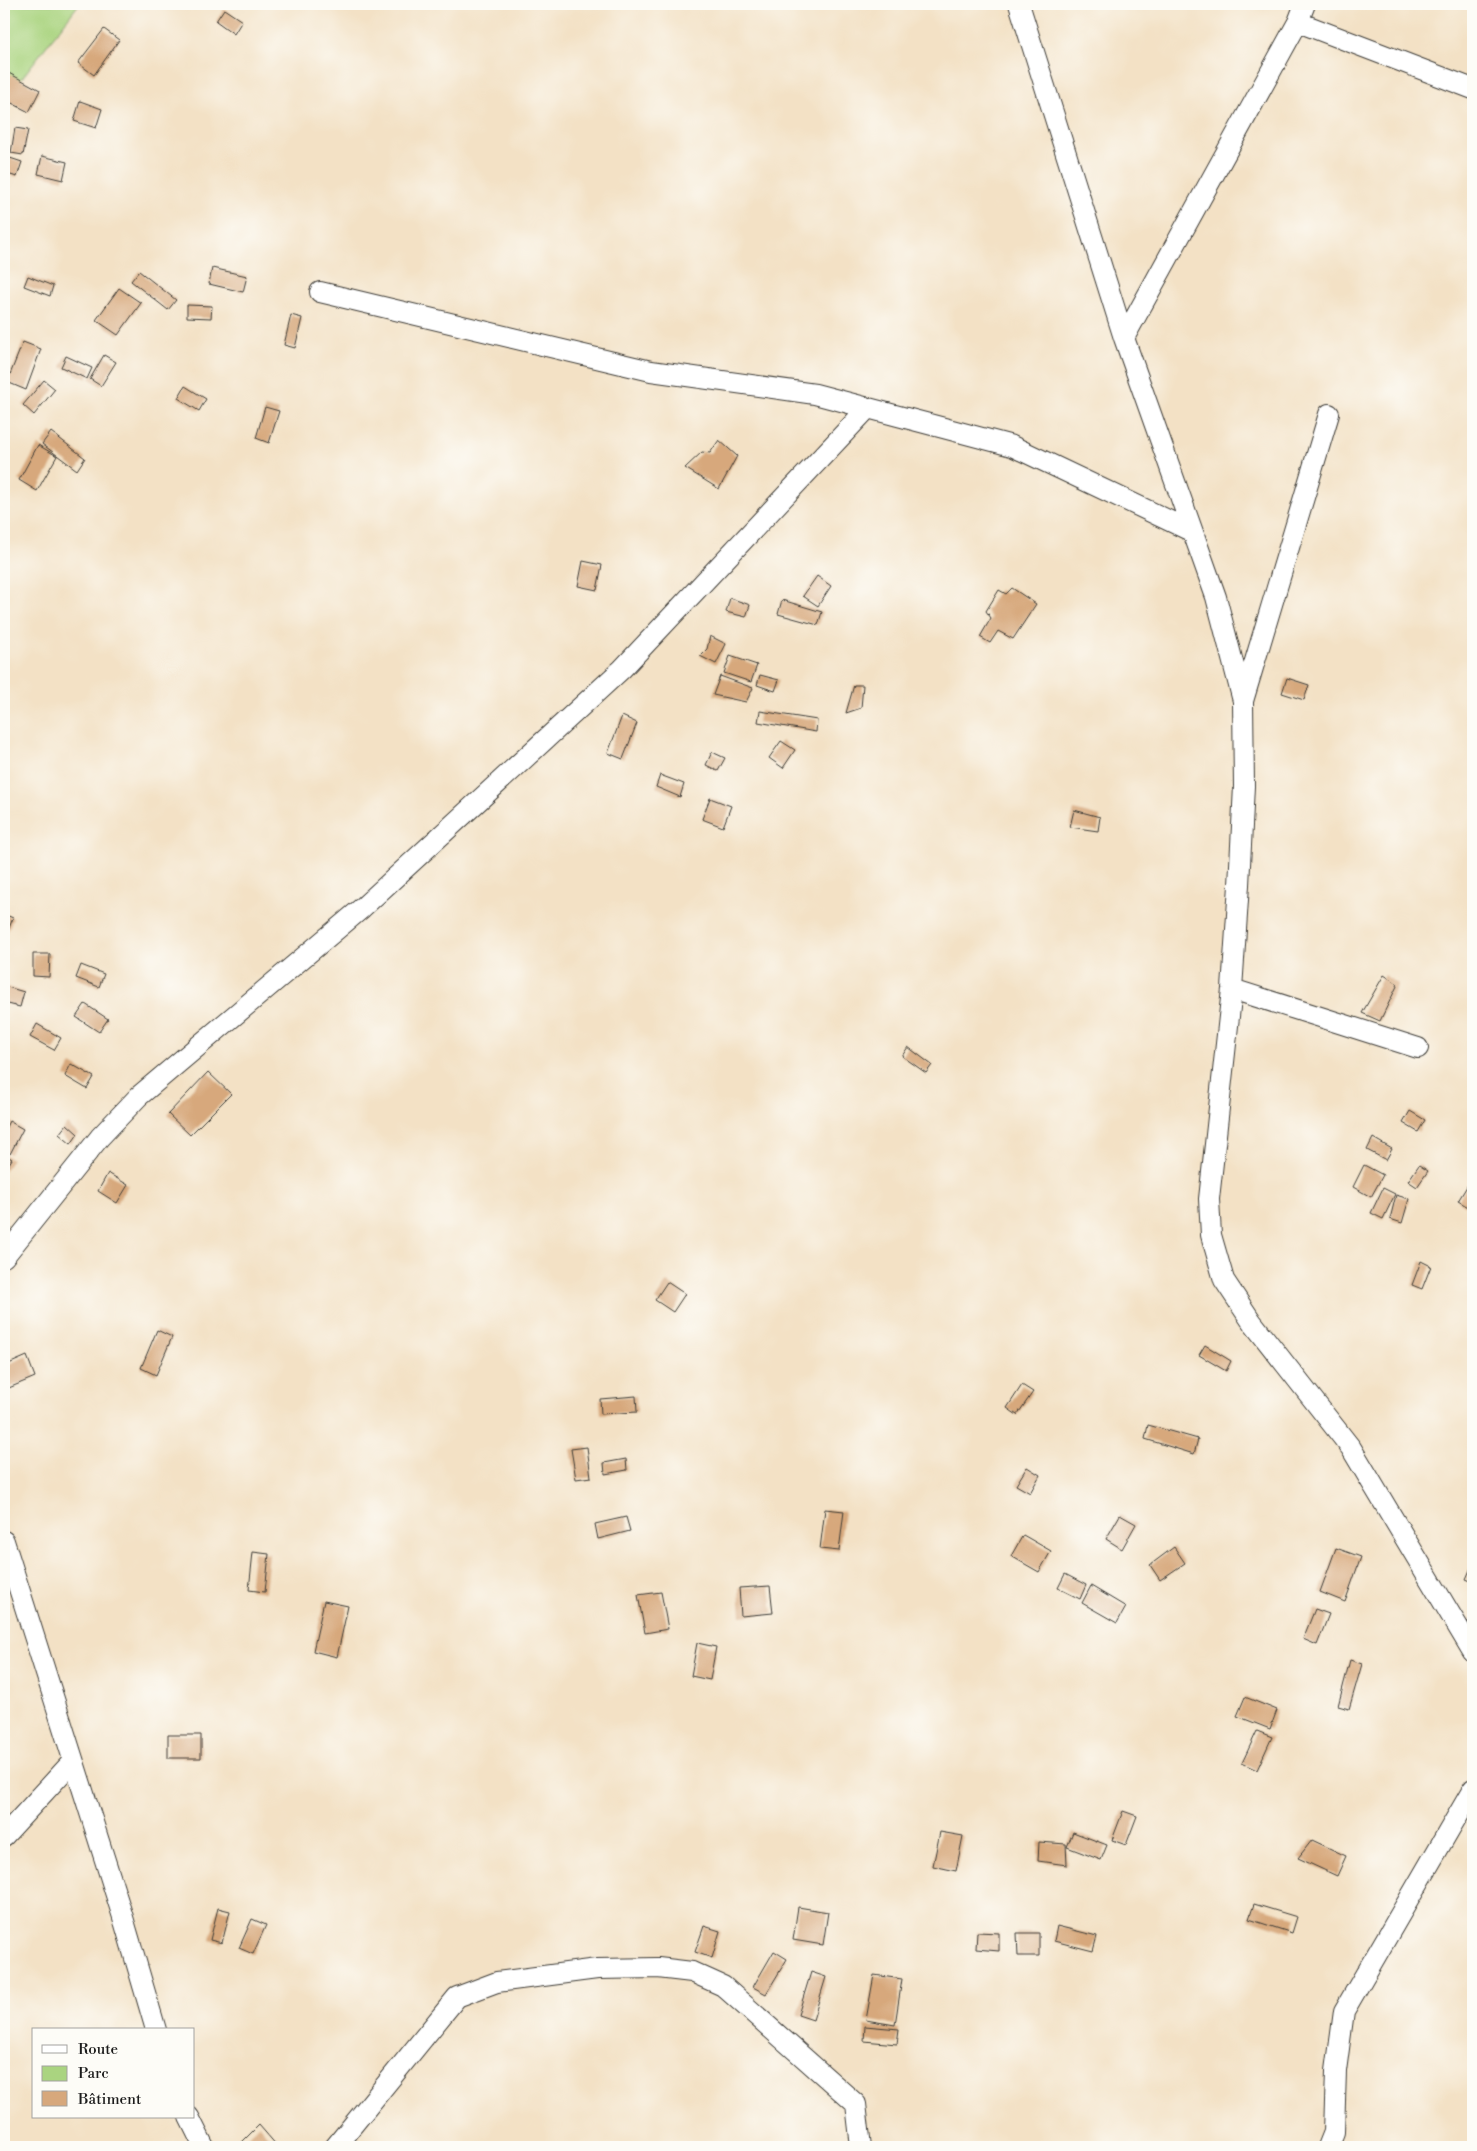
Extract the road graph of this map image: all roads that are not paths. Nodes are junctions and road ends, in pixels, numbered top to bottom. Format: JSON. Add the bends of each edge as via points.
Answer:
{"nodes":[{"id":1,"x":1019,"y":4,"type":"edge"},
{"id":2,"x":1301,"y":13,"type":"edge"},
{"id":3,"x":1473,"y":89,"type":"edge"},
{"id":4,"x":320,"y":292,"type":"dead end"},
{"id":5,"x":1124,"y":338,"type":"junction"},
{"id":6,"x":868,"y":408,"type":"junction"},
{"id":7,"x":1329,"y":414,"type":"dead end"},
{"id":8,"x":1193,"y":532,"type":"junction"},
{"id":9,"x":1244,"y":701,"type":"junction"},
{"id":10,"x":1232,"y":990,"type":"junction"},
{"id":11,"x":1418,"y":1048,"type":"dead end"},
{"id":12,"x":4,"y":1257,"type":"edge"},
{"id":13,"x":4,"y":1541,"type":"edge"},
{"id":14,"x":1473,"y":1652,"type":"edge"},
{"id":15,"x":73,"y":1762,"type":"junction"},
{"id":16,"x":1473,"y":1789,"type":"edge"},
{"id":17,"x":4,"y":1836,"type":"edge"},
{"id":18,"x":155,"y":2028,"type":"edge"},
{"id":19,"x":190,"y":2118,"type":"edge"},
{"id":20,"x":204,"y":2147,"type":"edge"},
{"id":21,"x":335,"y":2147,"type":"edge"},
{"id":22,"x":861,"y":2147,"type":"edge"},
{"id":23,"x":1328,"y":2147,"type":"edge"}],
"edges":[{"from":1,"to":5,"type":"street"},
{"from":2,"to":3,"type":"street"},
{"from":2,"to":5,"type":"street"},
{"from":4,"to":6,"type":"street","via":[[651,370],[815,394]]},
{"from":5,"to":8,"type":"street"},
{"from":6,"to":8,"type":"street","via":[[1012,446]]},
{"from":6,"to":12,"type":"street","via":[[622,669],[362,908],[139,1096],[100,1137]]},
{"from":7,"to":9,"type":"street"},
{"from":8,"to":9,"type":"street","via":[[1216,597]]},
{"from":9,"to":10,"type":"street","via":[[1244,786]]},
{"from":10,"to":11,"type":"street"},
{"from":10,"to":14,"type":"street","via":[[1209,1198],[1211,1235],[1224,1280],[1252,1322],[1351,1448]]},
{"from":13,"to":15,"type":"street"},
{"from":15,"to":17,"type":"street"},
{"from":15,"to":18,"type":"street"},
{"from":16,"to":23,"type":"street","via":[[1344,2011],[1336,2071],[1334,2132]]},
{"from":19,"to":20,"type":"street"},
{"from":21,"to":22,"type":"street","via":[[457,1997],[498,1982],[597,1969],[658,1968],[692,1972],[723,1986],[768,2024],[856,2104]]}]}
